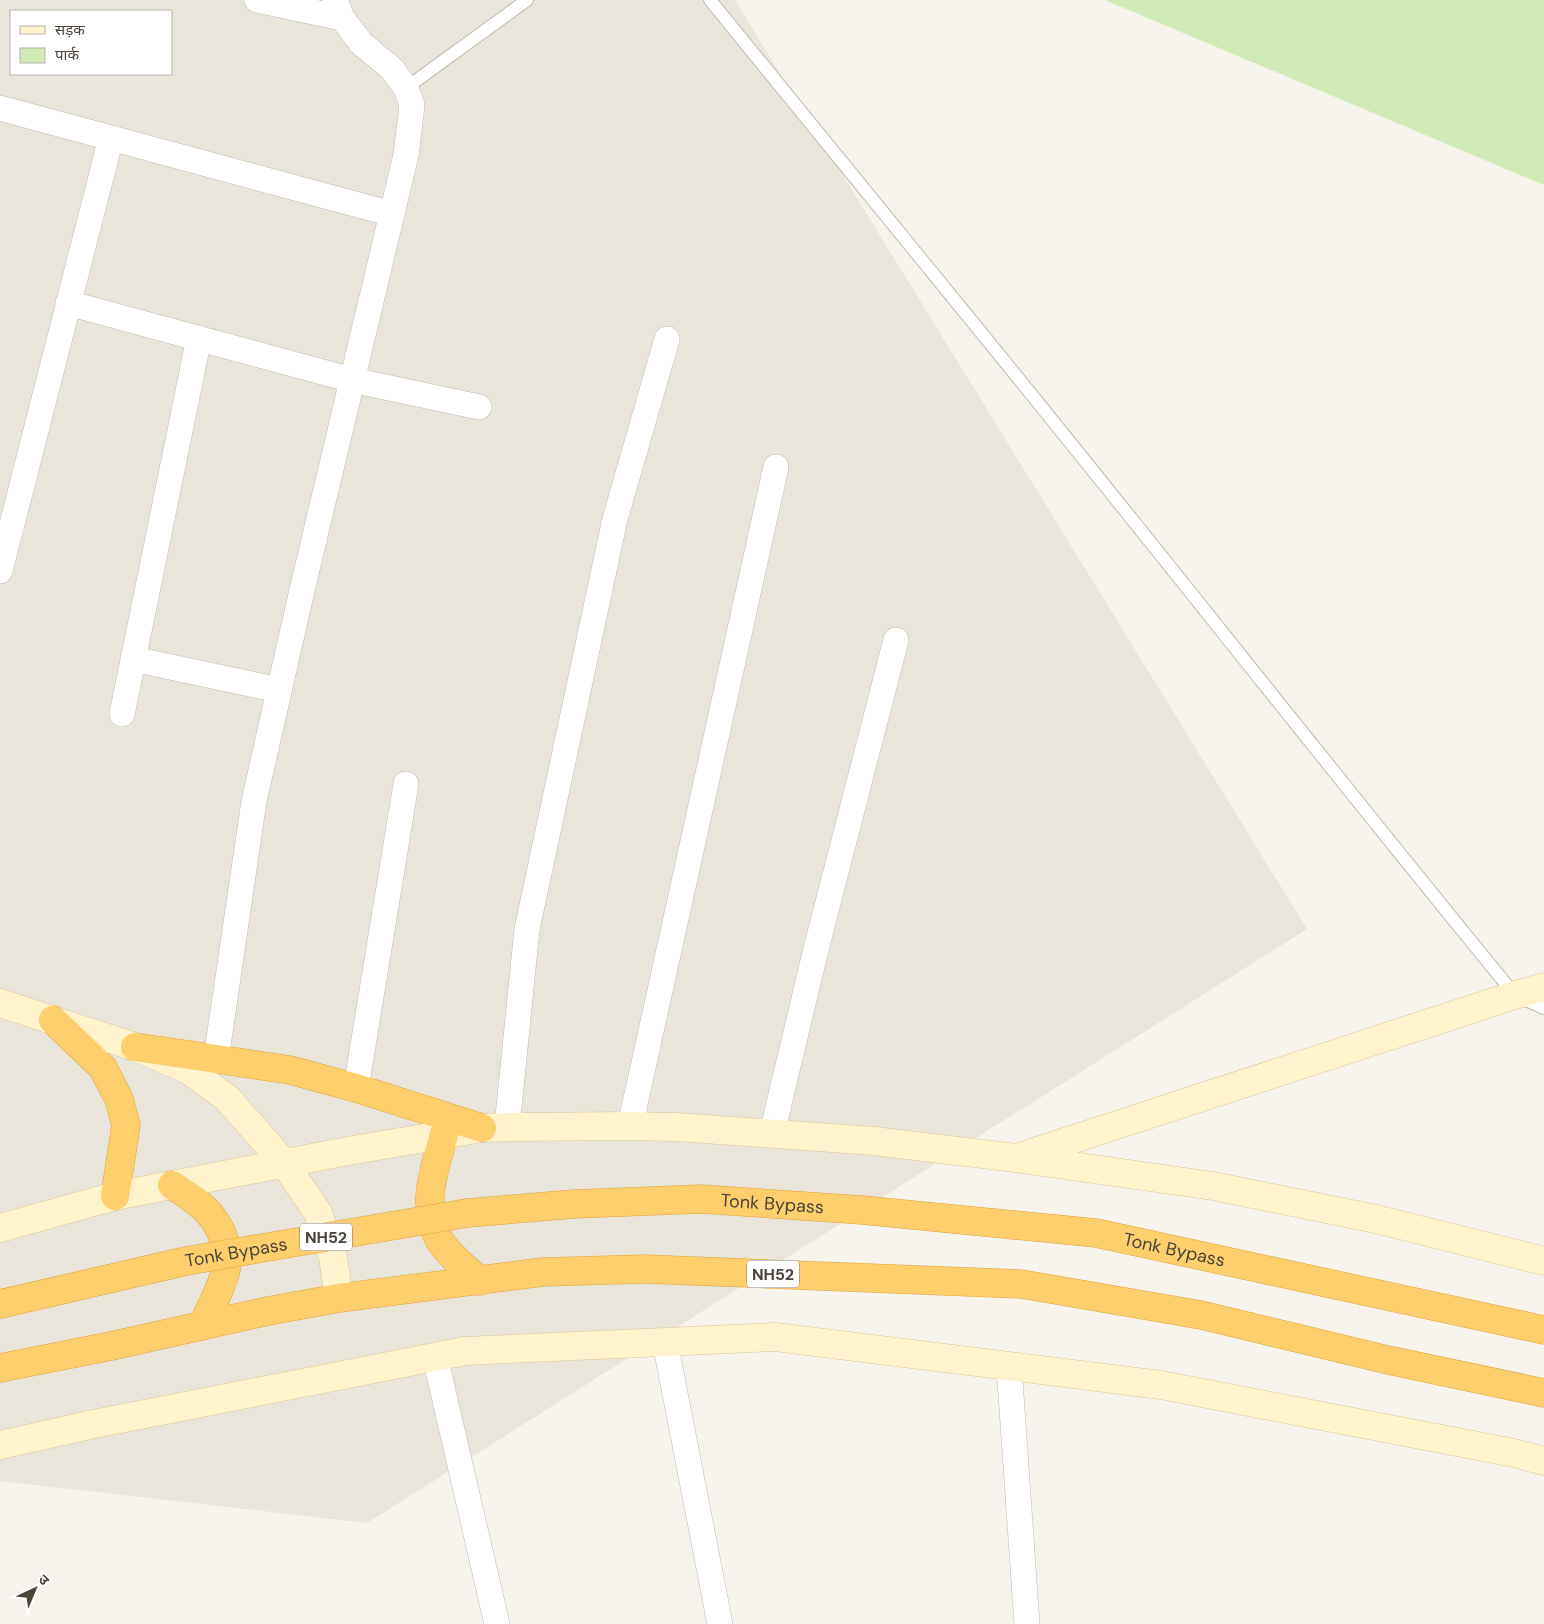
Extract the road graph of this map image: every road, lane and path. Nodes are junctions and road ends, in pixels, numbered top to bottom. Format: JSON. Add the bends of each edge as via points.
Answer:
{"nodes":[{"id":1,"x":257,"y":0,"type":"edge"},
{"id":2,"x":527,"y":0,"type":"edge"},
{"id":3,"x":710,"y":0,"type":"edge"},
{"id":4,"x":338,"y":9,"type":"edge"},
{"id":5,"x":406,"y":88,"type":"junction"},
{"id":6,"x":0,"y":108,"type":"edge"},
{"id":7,"x":111,"y":138,"type":"junction"},
{"id":8,"x":392,"y":214,"type":"junction"},
{"id":9,"x":68,"y":303,"type":"junction"},
{"id":10,"x":199,"y":338,"type":"junction"},
{"id":11,"x":667,"y":339,"type":"dead end"},
{"id":12,"x":352,"y":380,"type":"junction"},
{"id":13,"x":479,"y":407,"type":"dead end"},
{"id":14,"x":776,"y":467,"type":"dead end"},
{"id":15,"x":0,"y":571,"type":"edge"},
{"id":16,"x":896,"y":640,"type":"dead end"},
{"id":17,"x":133,"y":659,"type":"junction"},
{"id":18,"x":278,"y":690,"type":"junction"},
{"id":19,"x":122,"y":714,"type":"dead end"},
{"id":20,"x":406,"y":784,"type":"dead end"},
{"id":21,"x":1544,"y":987,"type":"edge"},
{"id":22,"x":1515,"y":995,"type":"junction"},
{"id":23,"x":0,"y":1003,"type":"edge"},
{"id":24,"x":1544,"y":1008,"type":"edge"},
{"id":25,"x":53,"y":1020,"type":"junction"},
{"id":26,"x":135,"y":1047,"type":"junction"},
{"id":27,"x":216,"y":1059,"type":"junction"},
{"id":28,"x":356,"y":1088,"type":"junction"},
{"id":29,"x":630,"y":1126,"type":"junction"},
{"id":30,"x":494,"y":1127,"type":"junction"},
{"id":31,"x":772,"y":1133,"type":"junction"},
{"id":32,"x":444,"y":1134,"type":"junction"},
{"id":33,"x":1016,"y":1158,"type":"junction"},
{"id":34,"x":284,"y":1163,"type":"junction"},
{"id":35,"x":172,"y":1185,"type":"junction"},
{"id":36,"x":116,"y":1196,"type":"junction"},
{"id":37,"x":0,"y":1228,"type":"edge"},
{"id":38,"x":1544,"y":1261,"type":"edge"},
{"id":39,"x":480,"y":1281,"type":"junction"},
{"id":40,"x":338,"y":1298,"type":"junction"},
{"id":41,"x":0,"y":1304,"type":"edge"},
{"id":42,"x":202,"y":1326,"type":"junction"},
{"id":43,"x":1544,"y":1330,"type":"edge"},
{"id":44,"x":665,"y":1342,"type":"junction"},
{"id":45,"x":436,"y":1357,"type":"junction"},
{"id":46,"x":1009,"y":1366,"type":"junction"},
{"id":47,"x":0,"y":1368,"type":"edge"},
{"id":48,"x":1544,"y":1394,"type":"edge"},
{"id":49,"x":0,"y":1445,"type":"edge"},
{"id":50,"x":1544,"y":1461,"type":"edge"},
{"id":51,"x":497,"y":1624,"type":"edge"},
{"id":52,"x":720,"y":1624,"type":"edge"},
{"id":53,"x":1027,"y":1624,"type":"edge"}],
"edges":[{"from":1,"to":4,"type":"street"},
{"from":2,"to":5,"type":"lane"},
{"from":3,"to":22,"type":"lane"},
{"from":4,"to":5,"type":"street","via":[[360,43],[392,69]]},
{"from":5,"to":8,"type":"street","via":[[412,105],[406,155]]},
{"from":6,"to":7,"type":"street"},
{"from":7,"to":8,"type":"street"},
{"from":7,"to":9,"type":"street"},
{"from":8,"to":12,"type":"street"},
{"from":9,"to":10,"type":"street"},
{"from":9,"to":15,"type":"street"},
{"from":10,"to":12,"type":"street"},
{"from":10,"to":17,"type":"street"},
{"from":11,"to":30,"type":"street","via":[[615,519],[527,929]]},
{"from":12,"to":13,"type":"street"},
{"from":12,"to":18,"type":"street"},
{"from":14,"to":29,"type":"street"},
{"from":16,"to":31,"type":"street"},
{"from":17,"to":18,"type":"street"},
{"from":17,"to":19,"type":"street"},
{"from":18,"to":27,"type":"street","via":[[254,801]]},
{"from":20,"to":28,"type":"street"},
{"from":21,"to":22,"type":"street"},
{"from":22,"to":24,"type":"lane"},
{"from":22,"to":33,"type":"street"},
{"from":23,"to":25,"type":"street"},
{"from":25,"to":26,"type":"street"},
{"from":25,"to":36,"type":"highway","via":[[103,1068],[119,1100],[126,1125]]},
{"from":26,"to":27,"type":"highway"},
{"from":26,"to":34,"type":"street","via":[[187,1069],[227,1098]]},
{"from":27,"to":28,"type":"highway","via":[[290,1070]]},
{"from":28,"to":30,"type":"highway"},
{"from":29,"to":30,"type":"street"},
{"from":29,"to":31,"type":"street"},
{"from":30,"to":32,"type":"street"},
{"from":31,"to":33,"type":"street"},
{"from":32,"to":34,"type":"street"},
{"from":32,"to":39,"type":"highway","via":[[431,1180],[429,1202],[432,1222],[450,1254]]},
{"from":33,"to":38,"type":"street","via":[[1213,1186],[1376,1219]]},
{"from":34,"to":35,"type":"street"},
{"from":34,"to":40,"type":"street","via":[[318,1213],[333,1257]]},
{"from":35,"to":36,"type":"street"},
{"from":35,"to":42,"type":"highway","via":[[199,1203],[217,1223],[225,1241],[227,1264]]},
{"from":36,"to":37,"type":"street"},
{"from":39,"to":40,"type":"highway","number":"NH52"},
{"from":39,"to":48,"type":"highway","number":"NH52","via":[[543,1272],[644,1269],[1021,1284],[1201,1314]]},
{"from":40,"to":42,"type":"highway","number":"NH52"},
{"from":41,"to":43,"type":"highway","name":"Tonk Bypass","number":"NH52","bridge":true,"via":[[186,1261],[466,1213],[574,1204],[700,1199],[1096,1232]]},
{"from":42,"to":47,"type":"highway","number":"NH52"},
{"from":44,"to":45,"type":"street","via":[[465,1351]]},
{"from":44,"to":46,"type":"street","via":[[775,1337]]},
{"from":44,"to":52,"type":"street"},
{"from":45,"to":49,"type":"street"},
{"from":45,"to":51,"type":"street"},
{"from":46,"to":50,"type":"street","via":[[1162,1385]]},
{"from":46,"to":53,"type":"street"}]}
